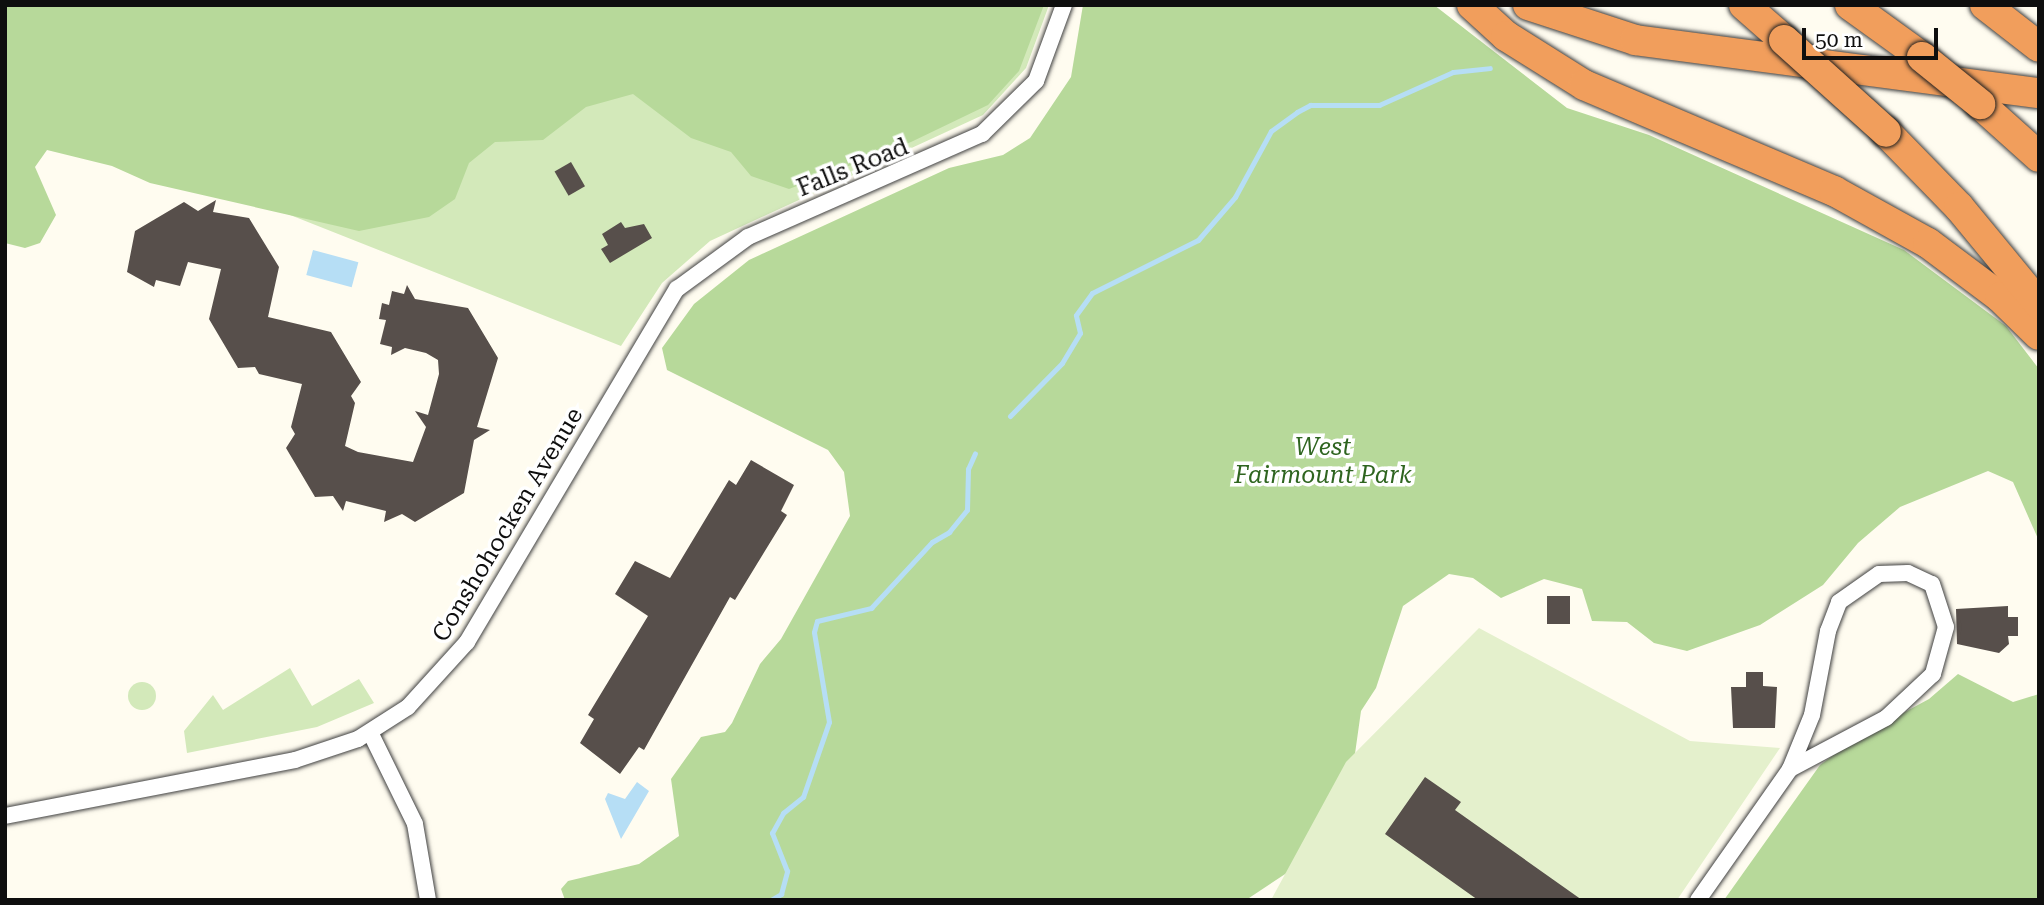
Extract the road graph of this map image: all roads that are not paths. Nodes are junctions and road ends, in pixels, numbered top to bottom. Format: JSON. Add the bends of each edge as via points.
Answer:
{"nodes":[{"id":1,"x":1064,"y":5,"type":"edge"},
{"id":2,"x":1472,"y":5,"type":"edge"},
{"id":3,"x":1528,"y":5,"type":"edge"},
{"id":4,"x":1744,"y":5,"type":"edge"},
{"id":5,"x":1850,"y":5,"type":"edge"},
{"id":6,"x":1984,"y":5,"type":"edge"},
{"id":7,"x":2039,"y":47,"type":"edge"},
{"id":8,"x":2039,"y":93,"type":"edge"},
{"id":9,"x":2039,"y":157,"type":"edge"},
{"id":10,"x":2039,"y":304,"type":"edge"},
{"id":11,"x":2039,"y":335,"type":"edge"},
{"id":12,"x":635,"y":355,"type":"joint"},
{"id":13,"x":370,"y":732,"type":"junction"},
{"id":14,"x":1790,"y":769,"type":"junction"},
{"id":15,"x":5,"y":816,"type":"edge"},
{"id":16,"x":428,"y":900,"type":"edge"},
{"id":17,"x":1698,"y":900,"type":"edge"}],
"edges":[{"from":1,"to":12,"type":"street","name":"Falls Road","via":[[1036,81],[996,123],[947,153],[726,249],[677,289]]},
{"from":2,"to":11,"type":"highway","via":[[1506,36],[1584,85],[1834,191],[1918,237],[2000,297]]},
{"from":3,"to":8,"type":"highway","via":[[1635,40]]},
{"from":4,"to":10,"type":"highway","bridge":true,"via":[[1886,132],[1959,207]]},
{"from":5,"to":9,"type":"highway","bridge":true,"via":[[1922,57]]},
{"from":6,"to":7,"type":"highway"},
{"from":12,"to":13,"type":"street","name":"Conshohocken Avenue","via":[[467,642],[420,698]]},
{"from":13,"to":15,"type":"street","name":"Conshohocken Avenue","via":[[295,760]]},
{"from":13,"to":16,"type":"street","via":[[415,824]]},
{"from":14,"to":14,"type":"street","via":[[1886,718],[1933,674],[1946,627],[1932,584],[1908,573],[1879,574],[1839,602],[1828,631],[1812,715]]},
{"from":14,"to":17,"type":"street"}]}
